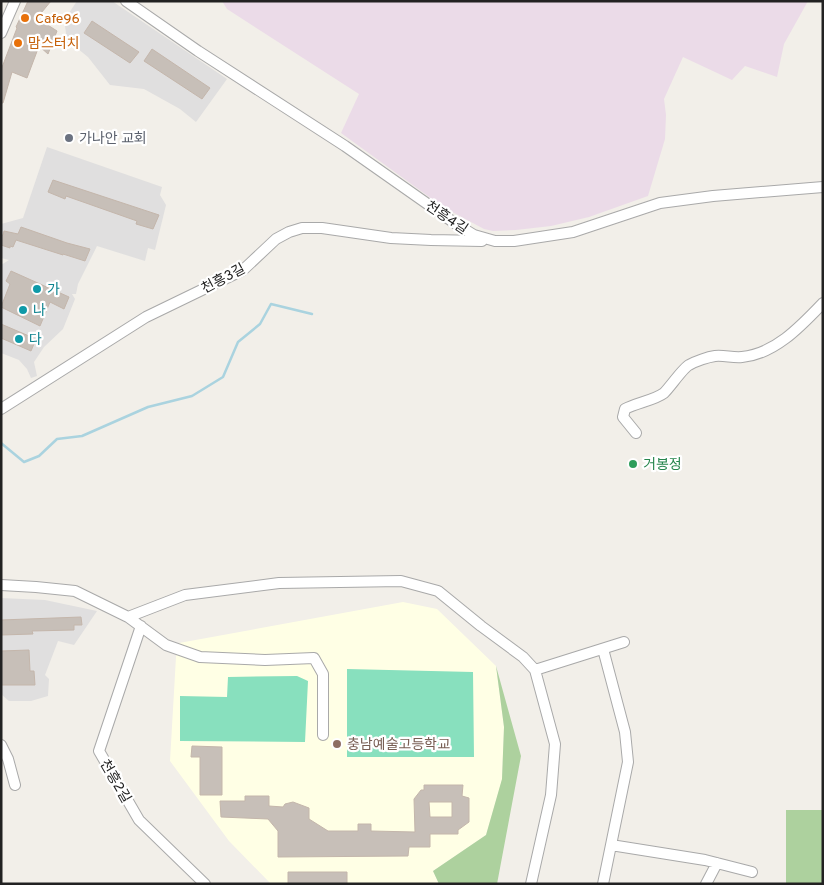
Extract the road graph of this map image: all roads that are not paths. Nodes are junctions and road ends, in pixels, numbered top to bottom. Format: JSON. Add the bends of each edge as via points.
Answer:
{"nodes":[{"id":1,"x":15,"y":1,"type":"edge"},
{"id":2,"x":126,"y":1,"type":"edge"},
{"id":3,"x":1,"y":33,"type":"edge"},
{"id":4,"x":823,"y":187,"type":"edge"},
{"id":5,"x":495,"y":241,"type":"junction"},
{"id":6,"x":823,"y":303,"type":"edge"},
{"id":7,"x":1,"y":408,"type":"edge"},
{"id":8,"x":636,"y":433,"type":"dead end"},
{"id":9,"x":1,"y":586,"type":"edge"},
{"id":10,"x":128,"y":617,"type":"junction"},
{"id":11,"x":141,"y":626,"type":"junction"},
{"id":12,"x":624,"y":642,"type":"dead end"},
{"id":13,"x":603,"y":649,"type":"junction"},
{"id":14,"x":535,"y":670,"type":"junction"},
{"id":15,"x":323,"y":735,"type":"dead end"},
{"id":16,"x":1,"y":745,"type":"edge"},
{"id":17,"x":15,"y":785,"type":"dead end"},
{"id":18,"x":611,"y":845,"type":"junction"},
{"id":19,"x":717,"y":864,"type":"junction"},
{"id":20,"x":752,"y":872,"type":"dead end"},
{"id":21,"x":205,"y":884,"type":"edge"},
{"id":22,"x":531,"y":884,"type":"edge"},
{"id":23,"x":603,"y":884,"type":"edge"},
{"id":24,"x":706,"y":884,"type":"edge"}],
"edges":[{"from":1,"to":3,"type":"street"},
{"from":2,"to":5,"type":"street","name":"천흥4길","via":[[456,224],[474,235]]},
{"from":4,"to":5,"type":"street","name":"천흥4길","via":[[660,202],[573,232]]},
{"from":5,"to":7,"type":"street","name":"천흥3길","via":[[390,238],[322,228],[289,232],[276,239],[243,270],[146,317]]},
{"from":6,"to":8,"type":"street","via":[[793,332],[759,354],[714,356],[688,365],[662,394],[625,409],[623,417]]},
{"from":9,"to":10,"type":"street","via":[[75,591]]},
{"from":10,"to":11,"type":"street"},
{"from":10,"to":14,"type":"street","via":[[185,595],[221,589],[279,583],[401,581],[438,591],[523,657]]},
{"from":11,"to":15,"type":"street","via":[[166,645],[200,657],[314,658],[323,674]]},
{"from":11,"to":21,"type":"street","name":"천흥2길","via":[[99,751],[139,820]]},
{"from":12,"to":13,"type":"street"},
{"from":13,"to":14,"type":"street"},
{"from":13,"to":18,"type":"street","via":[[625,732],[628,762]]},
{"from":14,"to":22,"type":"street","via":[[555,744],[551,794]]},
{"from":16,"to":17,"type":"street"},
{"from":18,"to":19,"type":"street"},
{"from":18,"to":23,"type":"street"},
{"from":19,"to":20,"type":"street"},
{"from":19,"to":24,"type":"street"}]}
